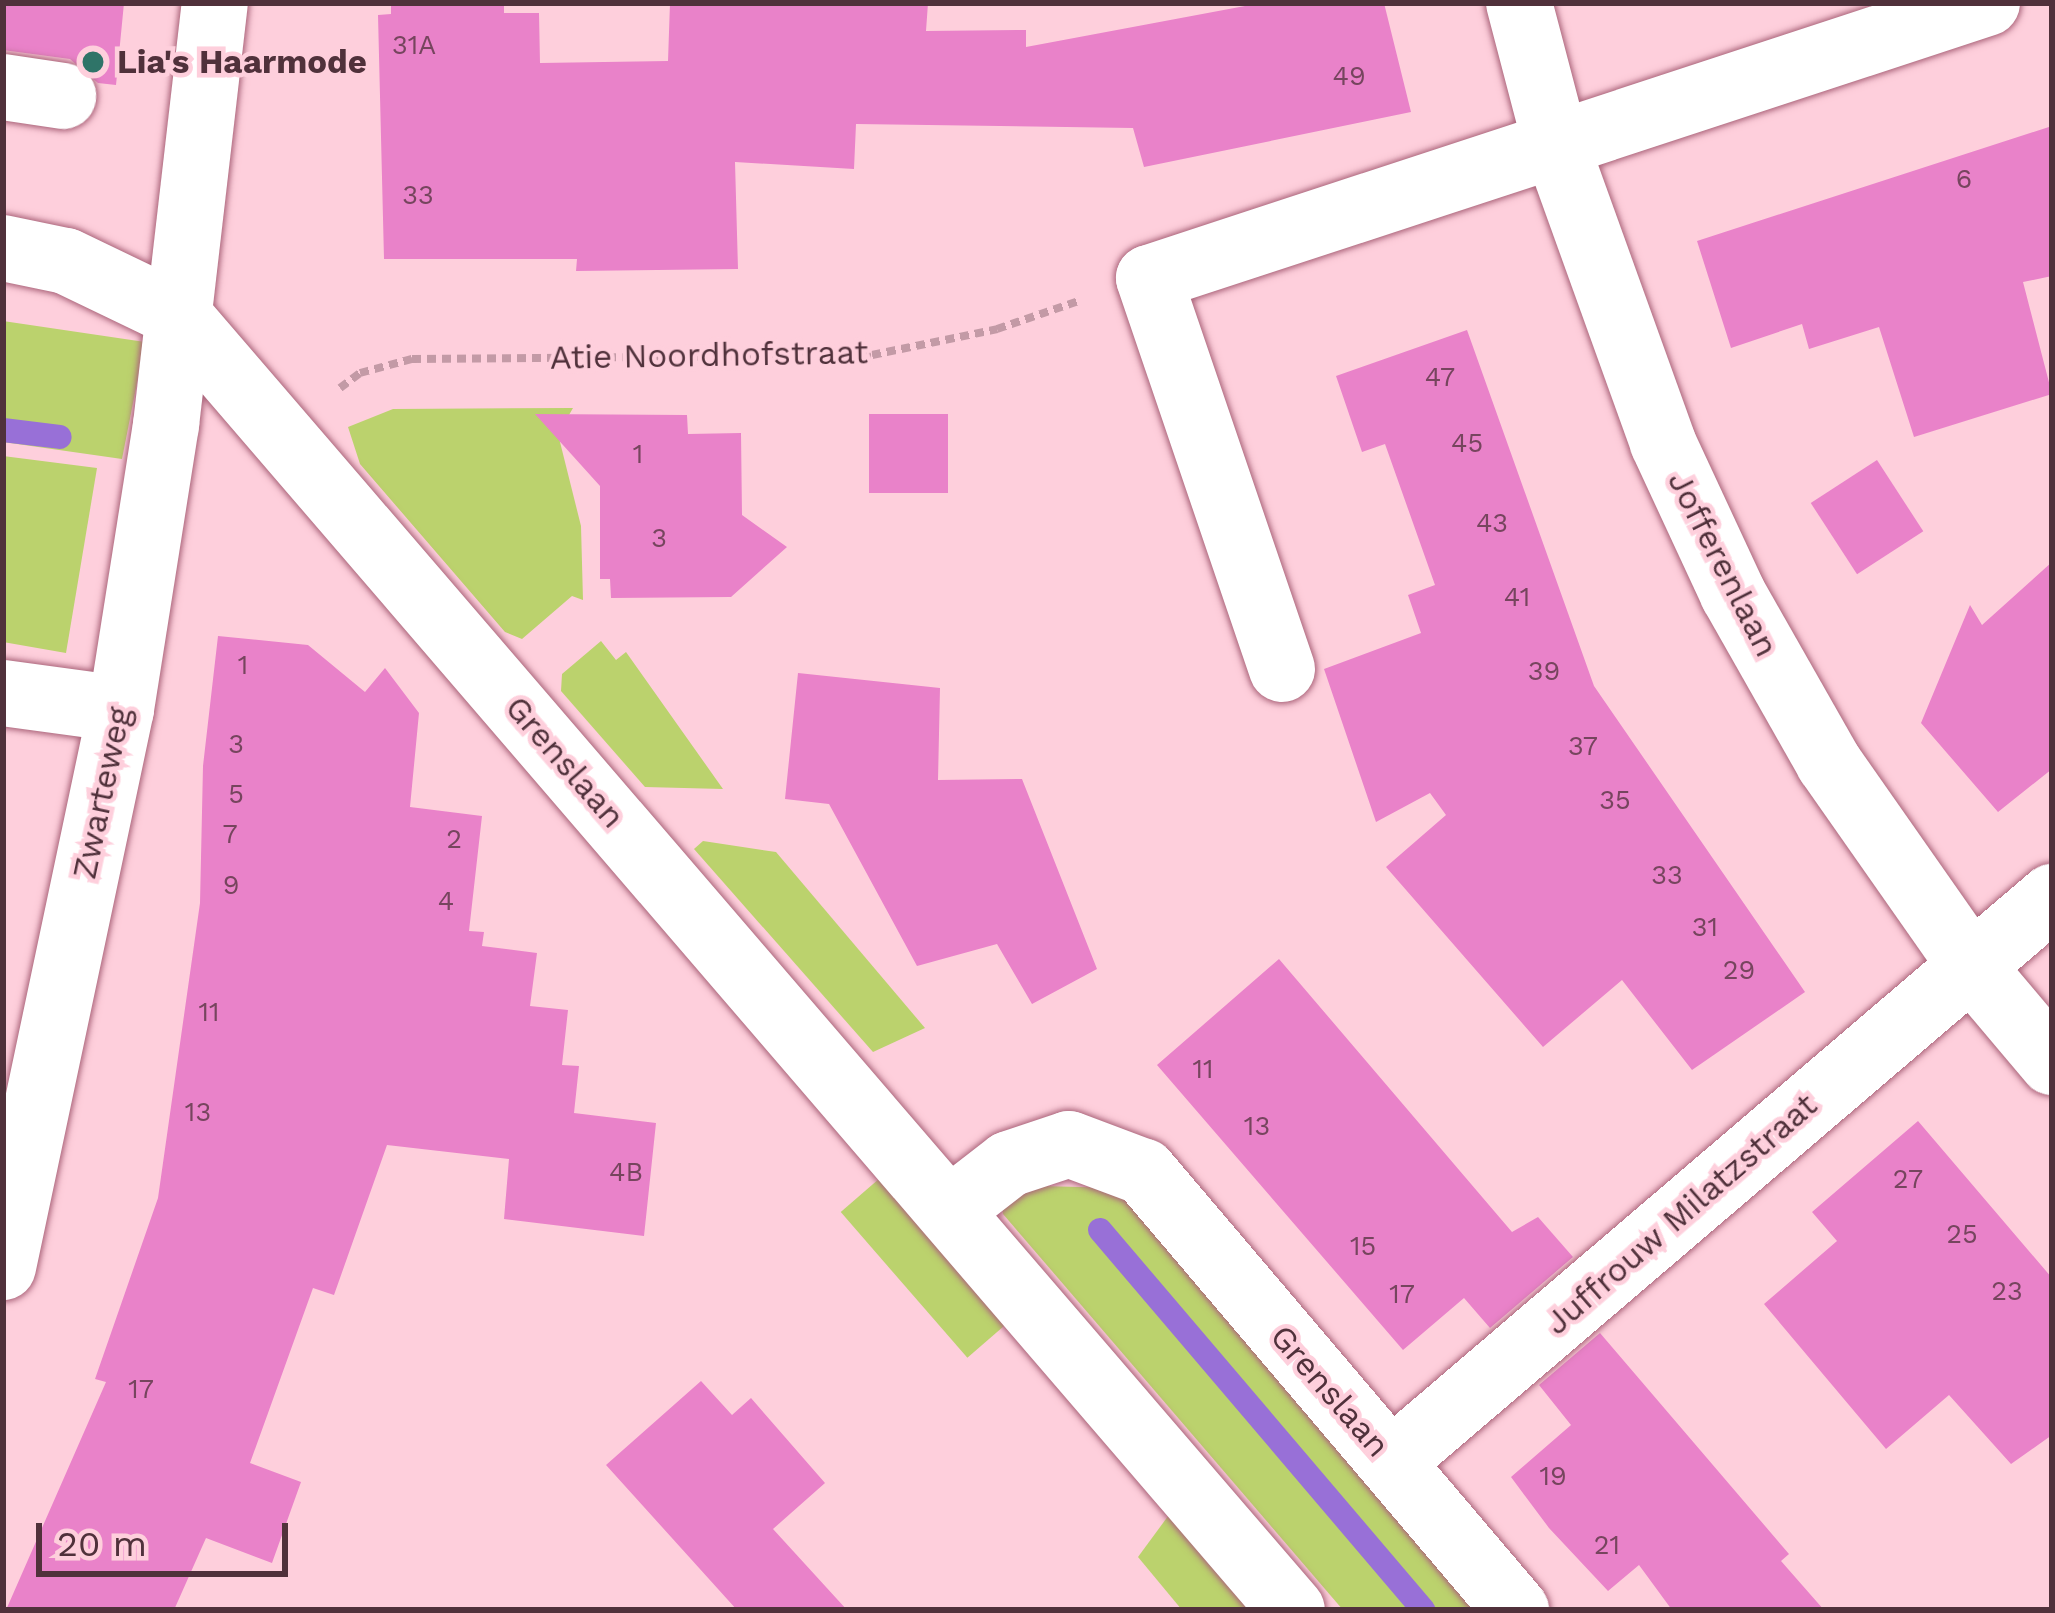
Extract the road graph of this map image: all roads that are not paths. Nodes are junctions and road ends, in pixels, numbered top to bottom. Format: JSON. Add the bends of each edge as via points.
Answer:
{"nodes":[{"id":1,"x":215,"y":3,"type":"edge"},
{"id":2,"x":1520,"y":3,"type":"edge"},
{"id":3,"x":1988,"y":3,"type":"edge"},
{"id":4,"x":1557,"y":148,"type":"junction"},
{"id":5,"x":3,"y":248,"type":"edge"},
{"id":6,"x":178,"y":315,"type":"junction"},
{"id":7,"x":1282,"y":669,"type":"dead end"},
{"id":8,"x":3,"y":693,"type":"edge"},
{"id":9,"x":121,"y":709,"type":"junction"},
{"id":10,"x":2052,"y":897,"type":"edge"},
{"id":11,"x":1971,"y":966,"type":"junction"},
{"id":12,"x":2052,"y":1062,"type":"edge"},
{"id":13,"x":952,"y":1209,"type":"junction"},
{"id":14,"x":3,"y":1267,"type":"edge"},
{"id":15,"x":1391,"y":1462,"type":"junction"},
{"id":16,"x":1292,"y":1610,"type":"edge"},
{"id":17,"x":1516,"y":1610,"type":"edge"}],
"edges":[{"from":1,"to":6,"type":"street","name":"Zwarteweg"},
{"from":2,"to":4,"type":"street","name":"Jofferenlaan"},
{"from":3,"to":4,"type":"street"},
{"from":4,"to":7,"type":"street","via":[[1149,278]]},
{"from":4,"to":11,"type":"street","name":"Jofferenlaan","via":[[1664,443],[1733,594],[1829,764]]},
{"from":5,"to":6,"type":"street","via":[[66,261]]},
{"from":6,"to":9,"type":"street","name":"Zwarteweg"},
{"from":6,"to":13,"type":"street","name":"Grenslaan"},
{"from":8,"to":9,"type":"street"},
{"from":9,"to":14,"type":"street","name":"Zwarteweg"},
{"from":10,"to":11,"type":"street","name":"Juffrouw Milatzstraat"},
{"from":11,"to":12,"type":"street","name":"Jofferenlaan"},
{"from":11,"to":15,"type":"street","name":"Juffrouw Milatzstraat"},
{"from":13,"to":15,"type":"street","name":"Grenslaan","via":[[1009,1164],[1069,1144],[1144,1172]]},
{"from":13,"to":16,"type":"street","name":"Grenslaan"},
{"from":15,"to":17,"type":"street","name":"Grenslaan"}]}
